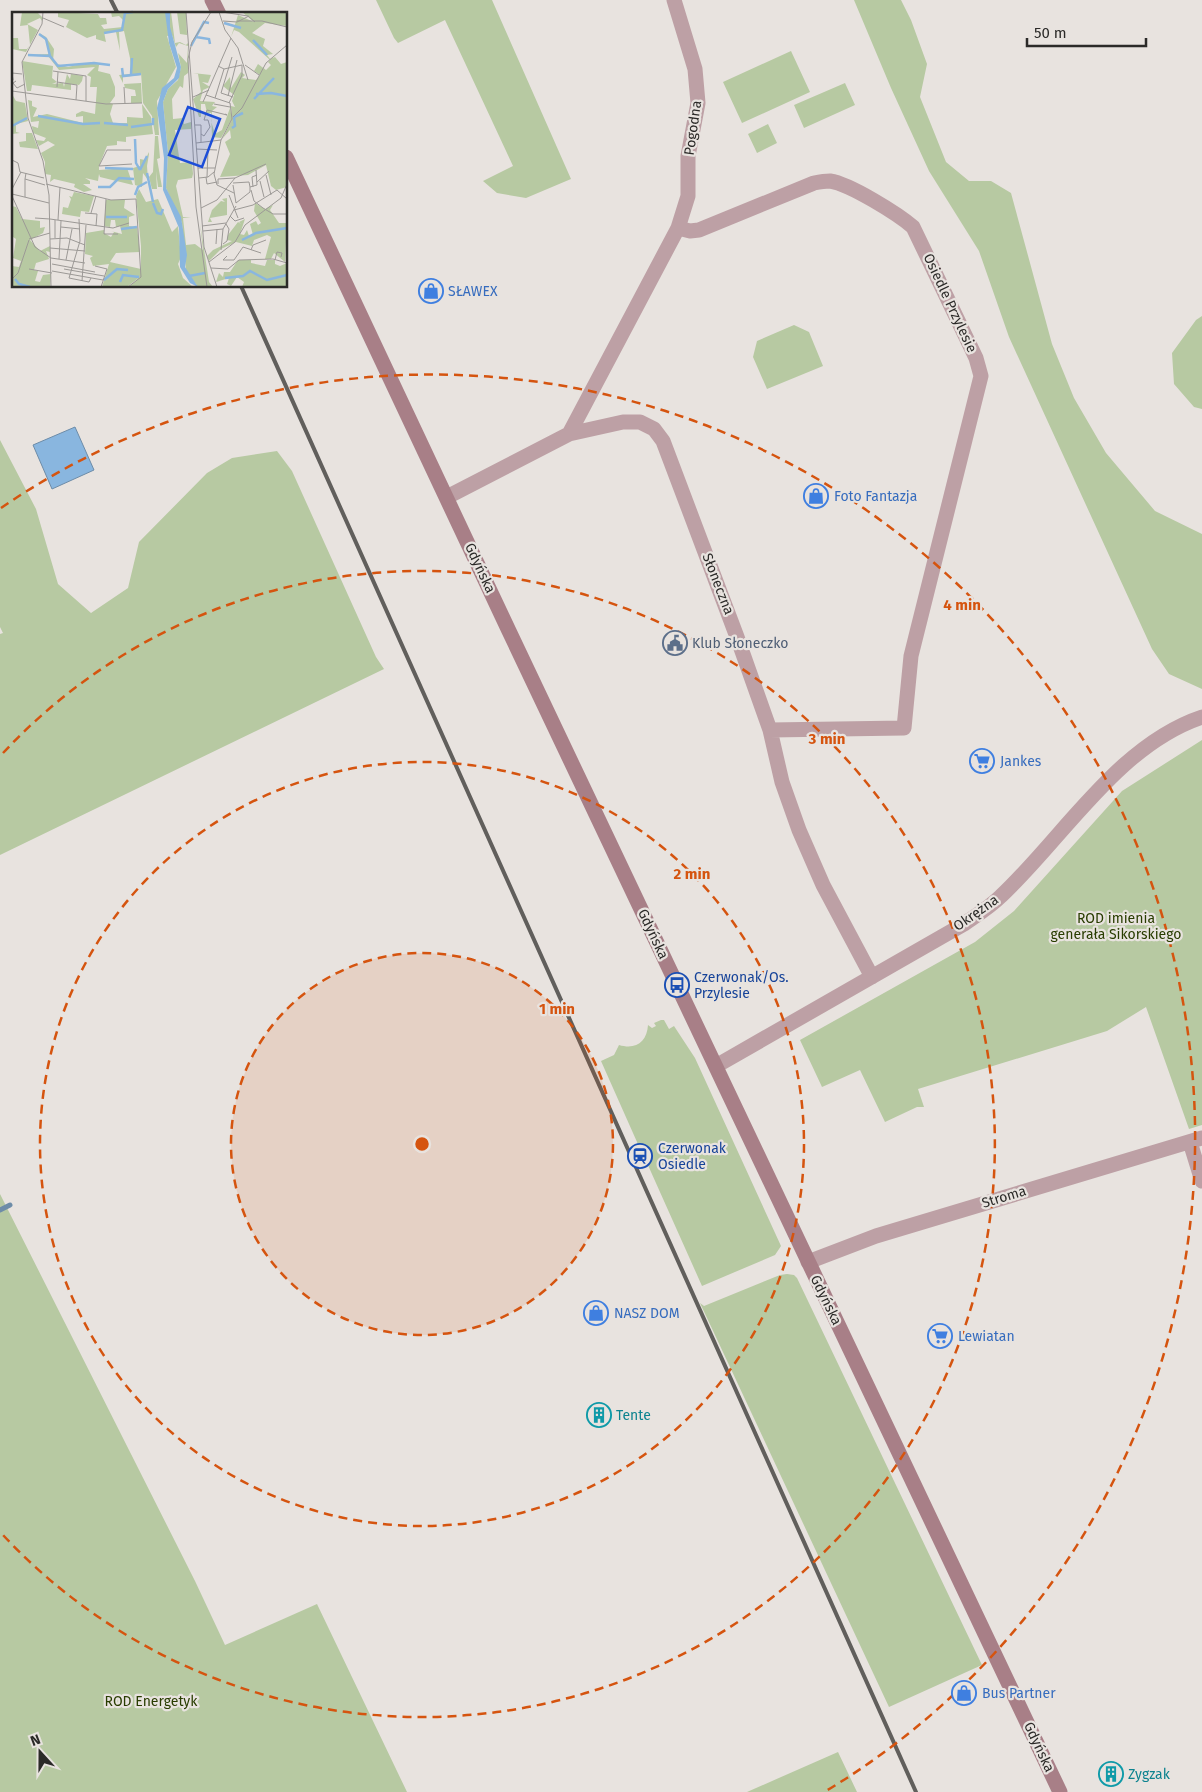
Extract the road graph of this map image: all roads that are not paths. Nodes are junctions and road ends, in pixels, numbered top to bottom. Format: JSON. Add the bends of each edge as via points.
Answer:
{"nodes":[{"id":1,"x":212,"y":0,"type":"edge"},
{"id":2,"x":674,"y":0,"type":"edge"},
{"id":3,"x":218,"y":12,"type":"edge"},
{"id":4,"x":288,"y":161,"type":"edge"},
{"id":5,"x":678,"y":228,"type":"junction"},
{"id":6,"x":569,"y":434,"type":"junction"},
{"id":7,"x":447,"y":497,"type":"junction"},
{"id":8,"x":1202,"y":717,"type":"edge"},
{"id":9,"x":770,"y":730,"type":"junction"},
{"id":10,"x":872,"y":977,"type":"junction"},
{"id":11,"x":716,"y":1066,"type":"junction"},
{"id":12,"x":1196,"y":1140,"type":"edge"},
{"id":13,"x":1202,"y":1181,"type":"edge"},
{"id":14,"x":808,"y":1262,"type":"junction"},
{"id":15,"x":1060,"y":1792,"type":"edge"}],
"edges":[{"from":1,"to":3,"type":"main road"},
{"from":2,"to":5,"type":"street","name":"Pogodna","via":[[695,69],[698,103],[688,156],[688,196]]},
{"from":4,"to":7,"type":"main road","name":"Gdyńska"},
{"from":5,"to":6,"type":"street"},
{"from":5,"to":9,"type":"street","name":"Osiedle Przylesie","via":[[699,230],[814,183],[842,184],[913,227],[976,358],[981,376],[911,656],[904,728]]},
{"from":6,"to":7,"type":"street","name":"Słoneczna"},
{"from":6,"to":9,"type":"street","name":"Słoneczna","via":[[623,422],[640,422],[654,429],[663,441]]},
{"from":7,"to":11,"type":"main road","name":"Gdyńska"},
{"from":8,"to":10,"type":"street","name":"Okrężna","via":[[1154,741],[1117,772],[1000,897],[964,924]]},
{"from":9,"to":10,"type":"street","name":"Słoneczna","via":[[782,782],[799,830],[823,885]]},
{"from":10,"to":11,"type":"street","name":"Okrężna"},
{"from":11,"to":14,"type":"main road","name":"Gdyńska"},
{"from":12,"to":13,"type":"street"},
{"from":12,"to":14,"type":"street","name":"Stroma","via":[[876,1236]]},
{"from":14,"to":15,"type":"main road","name":"Gdyńska"}]}
